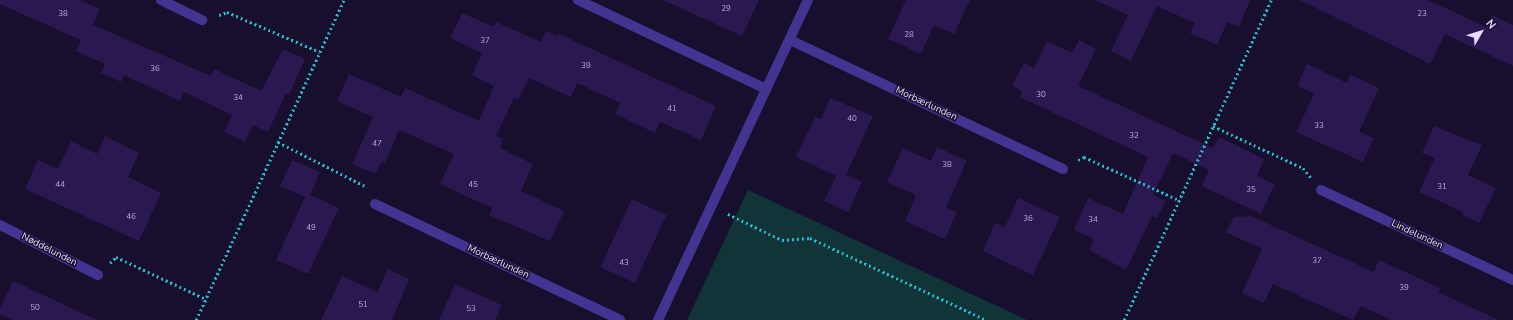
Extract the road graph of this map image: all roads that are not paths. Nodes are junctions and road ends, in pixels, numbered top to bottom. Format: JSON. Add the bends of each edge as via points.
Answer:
{"nodes":[{"id":1,"x":161,"y":0,"type":"edge"},
{"id":2,"x":578,"y":0,"type":"edge"},
{"id":3,"x":808,"y":0,"type":"edge"},
{"id":4,"x":202,"y":20,"type":"road end"},
{"id":5,"x":790,"y":40,"type":"junction"},
{"id":6,"x":766,"y":89,"type":"junction"},
{"id":7,"x":1062,"y":169,"type":"road end"},
{"id":8,"x":1321,"y":190,"type":"road end"},
{"id":9,"x":375,"y":204,"type":"road end"},
{"id":10,"x":0,"y":225,"type":"edge"},
{"id":11,"x":98,"y":275,"type":"road end"},
{"id":12,"x":1513,"y":280,"type":"edge"},
{"id":13,"x":620,"y":320,"type":"edge"},
{"id":14,"x":658,"y":320,"type":"edge"}],
"edges":[{"from":1,"to":4,"type":"street"},
{"from":2,"to":6,"type":"street"},
{"from":3,"to":5,"type":"street"},
{"from":5,"to":6,"type":"street"},
{"from":5,"to":7,"type":"street","name":"Morbærlunden"},
{"from":6,"to":14,"type":"street"},
{"from":8,"to":12,"type":"street","name":"Lindelunden"},
{"from":9,"to":13,"type":"street","name":"Morbærlunden"},
{"from":10,"to":11,"type":"street","name":"Nøddelunden"}]}
